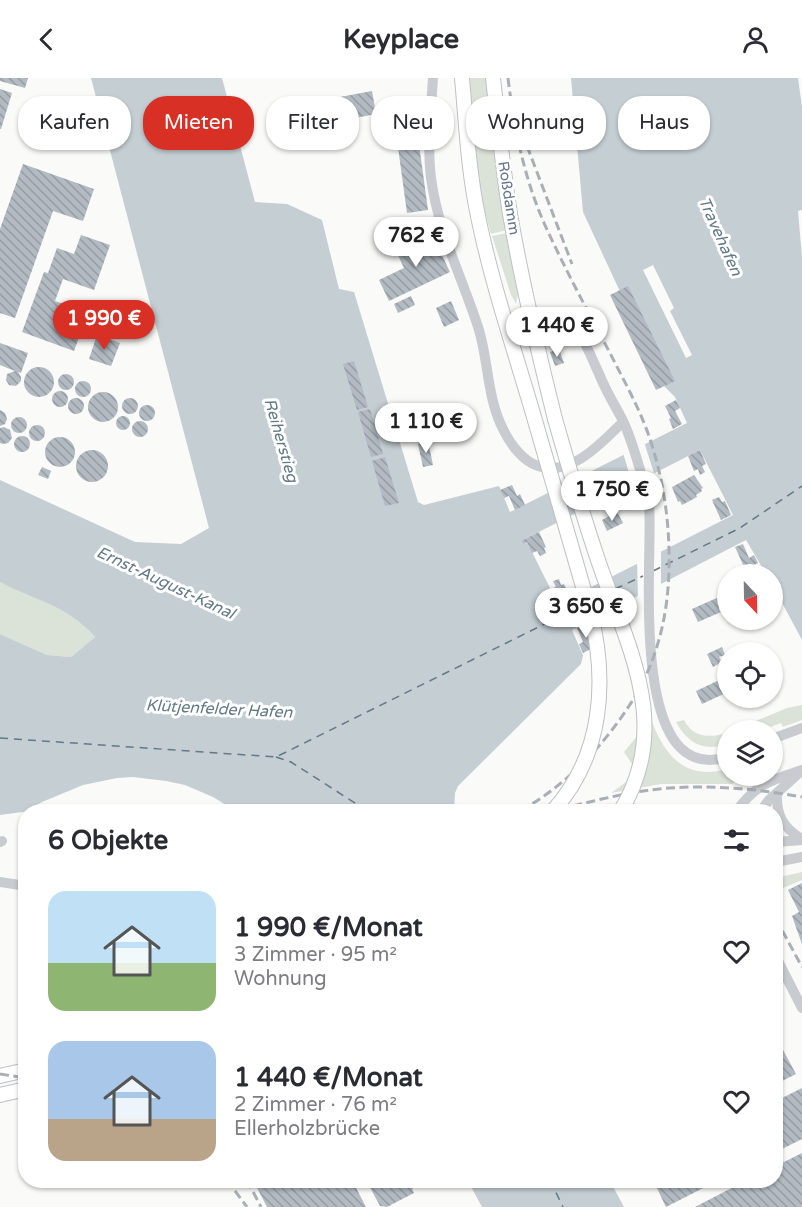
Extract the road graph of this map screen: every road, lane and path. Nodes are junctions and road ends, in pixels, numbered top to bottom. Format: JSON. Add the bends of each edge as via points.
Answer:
{"nodes":[{"id":1,"x":433,"y":78,"type":"edge"},
{"id":2,"x":462,"y":78,"type":"edge"},
{"id":3,"x":493,"y":78,"type":"edge"},
{"id":4,"x":530,"y":317,"type":"junction"},
{"id":5,"x":507,"y":322,"type":"junction"},
{"id":6,"x":623,"y":422,"type":"junction"},
{"id":7,"x":802,"y":728,"type":"edge"},
{"id":8,"x":783,"y":735,"type":"edge"},
{"id":9,"x":717,"y":759,"type":"edge"},
{"id":10,"x":802,"y":770,"type":"edge"},
{"id":11,"x":777,"y":793,"type":"junction"},
{"id":12,"x":558,"y":804,"type":"edge"},
{"id":13,"x":624,"y":804,"type":"edge"},
{"id":14,"x":742,"y":804,"type":"edge"},
{"id":15,"x":767,"y":804,"type":"edge"},
{"id":16,"x":777,"y":804,"type":"edge"},
{"id":17,"x":783,"y":824,"type":"edge"},
{"id":18,"x":802,"y":839,"type":"edge"},
{"id":19,"x":783,"y":841,"type":"edge"},
{"id":20,"x":802,"y":857,"type":"edge"},
{"id":21,"x":783,"y":861,"type":"edge"},
{"id":22,"x":0,"y":873,"type":"edge"},
{"id":23,"x":0,"y":882,"type":"edge"},
{"id":24,"x":13,"y":883,"type":"junction"},
{"id":25,"x":18,"y":884,"type":"edge"},
{"id":26,"x":783,"y":971,"type":"edge"},
{"id":27,"x":802,"y":1008,"type":"edge"},
{"id":28,"x":18,"y":1072,"type":"edge"},
{"id":29,"x":0,"y":1076,"type":"edge"},
{"id":30,"x":18,"y":1091,"type":"edge"},
{"id":31,"x":0,"y":1096,"type":"edge"},
{"id":32,"x":18,"y":1097,"type":"edge"}],
"edges":[{"from":1,"to":6,"type":"street","via":[[430,151],[436,210],[479,330],[493,405],[504,431],[529,461],[557,467],[589,453]]},
{"from":2,"to":5,"type":"main road","via":[[477,211]]},
{"from":3,"to":4,"type":"main road","name":"Roßdamm","via":[[510,213]]},
{"from":4,"to":5,"type":"street"},
{"from":4,"to":6,"type":"street","via":[[558,313],[569,317]]},
{"from":4,"to":13,"type":"main road","name":"Roßdamm","bridge":true,"via":[[586,524],[643,698],[643,755]]},
{"from":5,"to":12,"type":"main road","bridge":true,"via":[[598,649],[599,710],[590,748]]},
{"from":6,"to":9,"type":"street","via":[[650,503],[651,664],[662,715],[671,738],[684,752],[696,758]]},
{"from":7,"to":8,"type":"street"},
{"from":10,"to":11,"type":"street"},
{"from":10,"to":14,"type":"street","via":[[760,786]]},
{"from":11,"to":15,"type":"street"},
{"from":11,"to":16,"type":"street"},
{"from":17,"to":18,"type":"street"},
{"from":18,"to":19,"type":"street"},
{"from":20,"to":21,"type":"street"},
{"from":22,"to":24,"type":"street"},
{"from":23,"to":24,"type":"street"},
{"from":24,"to":25,"type":"street"},
{"from":26,"to":27,"type":"street"},
{"from":28,"to":29,"type":"main road"},
{"from":30,"to":31,"type":"main road"},
{"from":31,"to":32,"type":"main road"}]}
